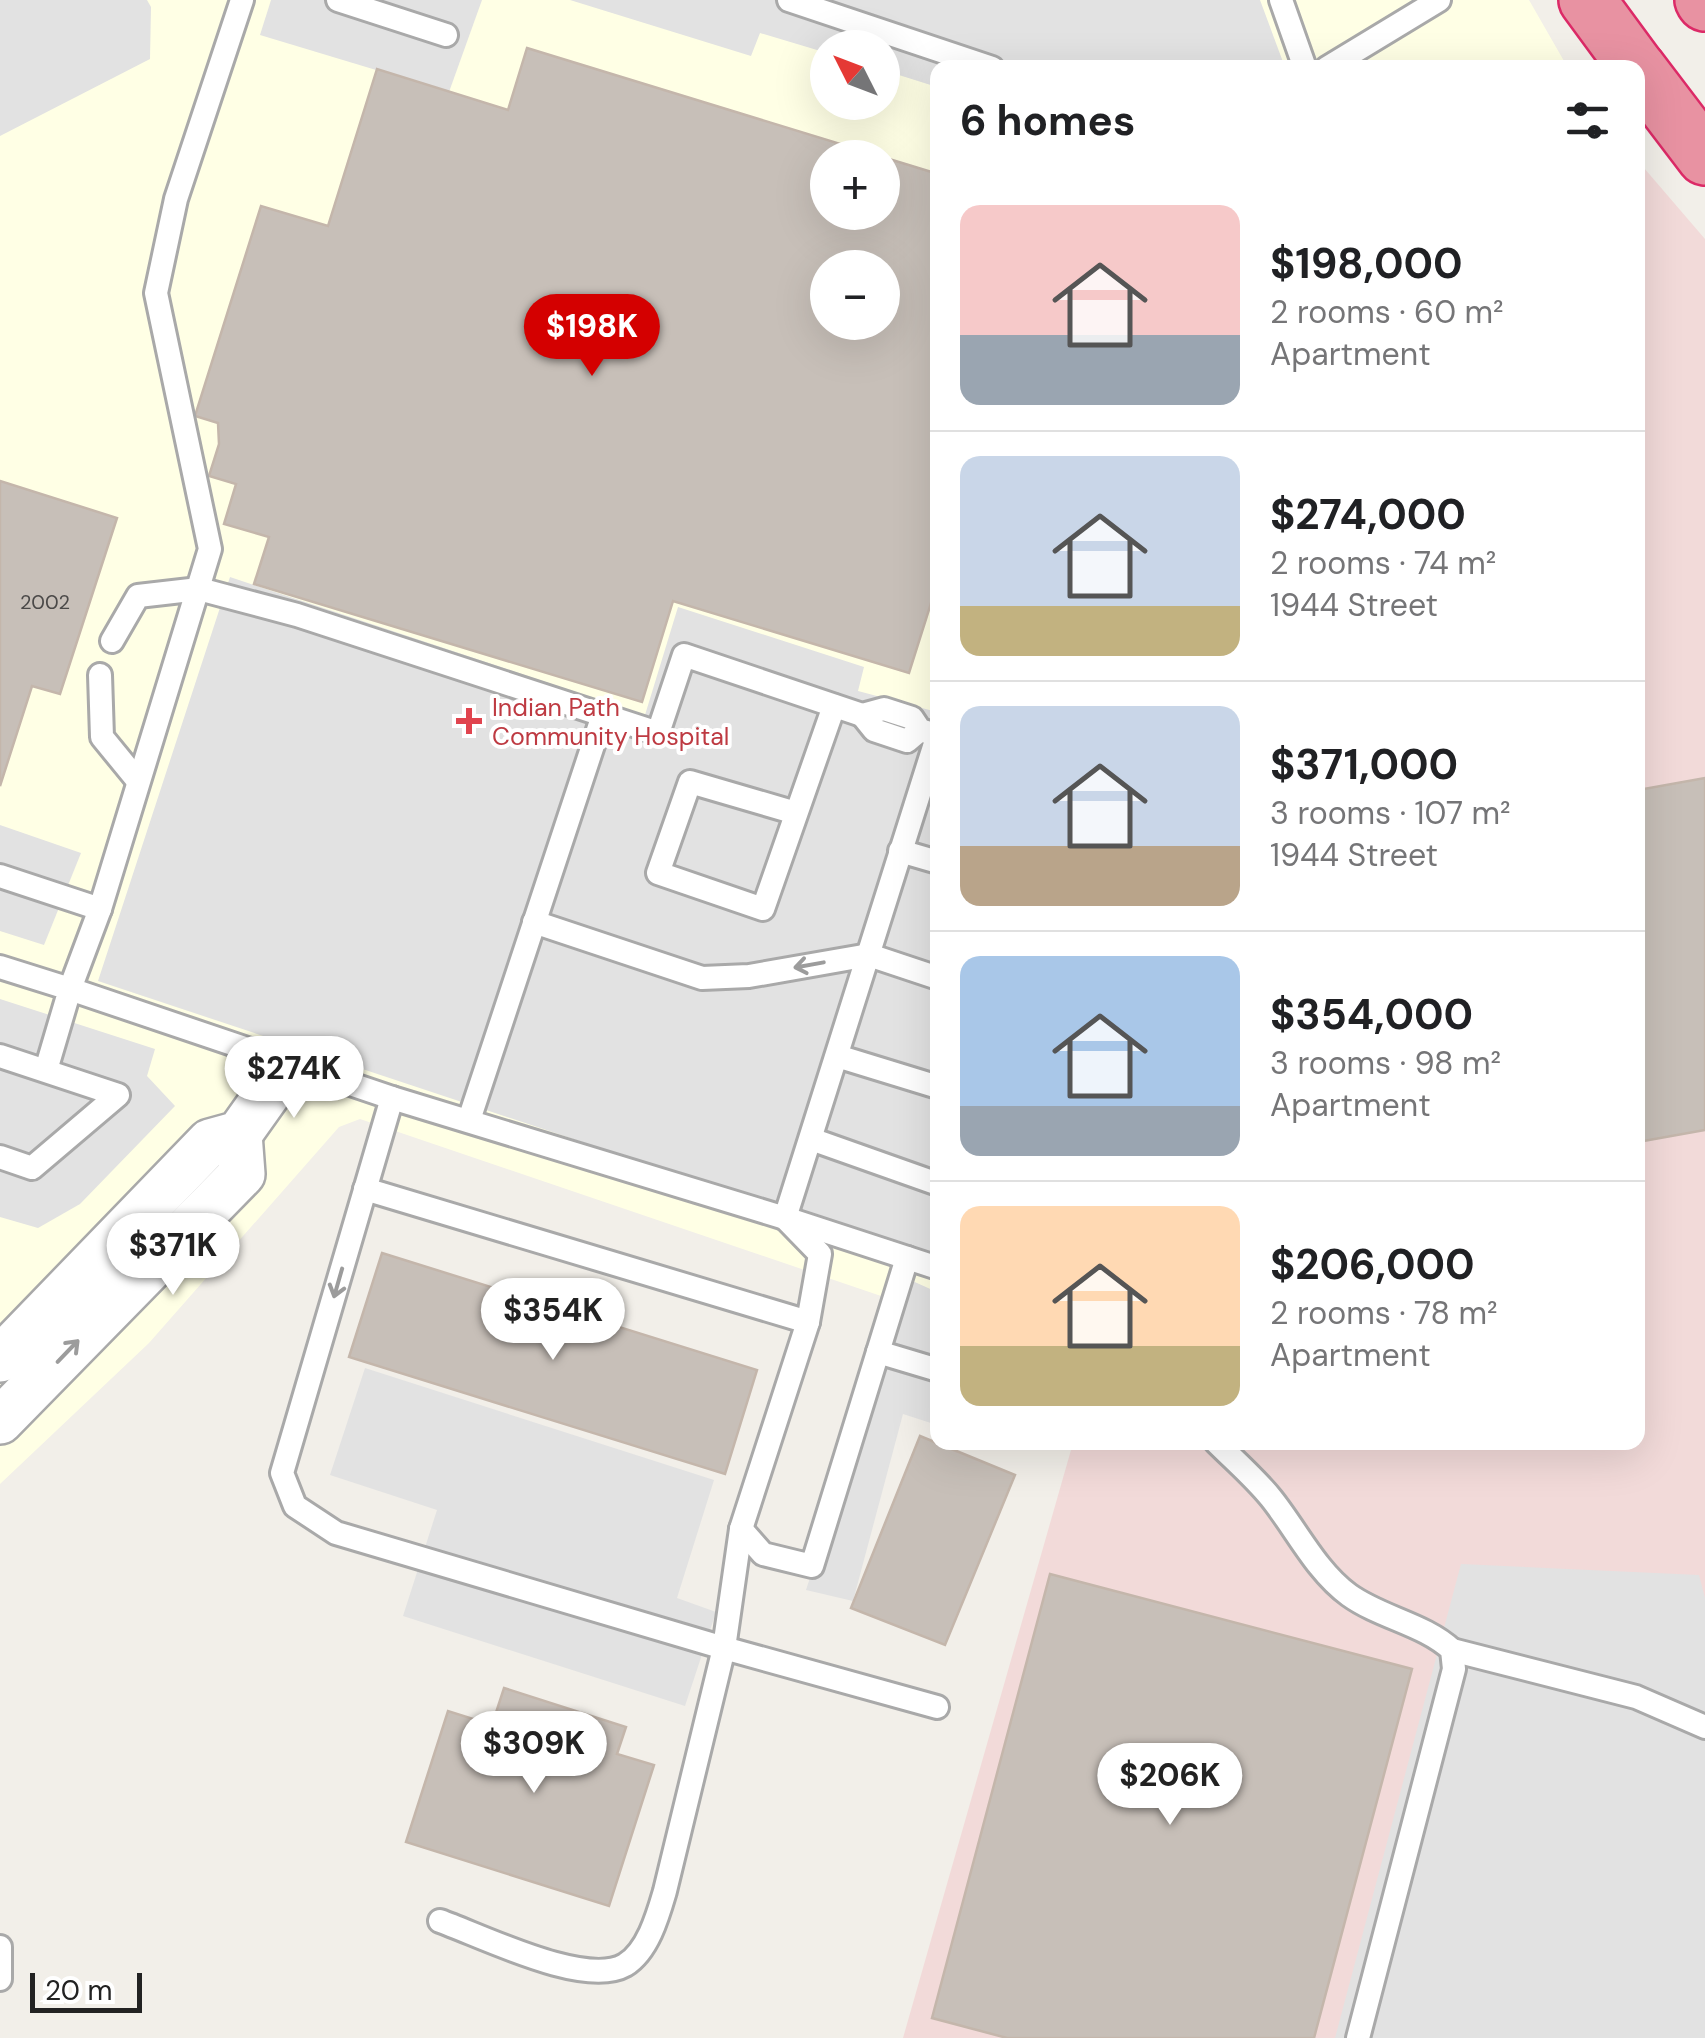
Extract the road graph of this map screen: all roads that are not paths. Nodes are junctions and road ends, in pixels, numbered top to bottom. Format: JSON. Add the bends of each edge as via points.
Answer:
{"nodes":[{"id":1,"x":242,"y":0,"type":"edge"},
{"id":2,"x":338,"y":0,"type":"edge"},
{"id":3,"x":789,"y":0,"type":"edge"},
{"id":4,"x":1281,"y":0,"type":"edge"},
{"id":5,"x":1439,"y":0,"type":"edge"},
{"id":6,"x":1587,"y":0,"type":"edge"},
{"id":7,"x":446,"y":35,"type":"dead end"},
{"id":8,"x":968,"y":60,"type":"edge"},
{"id":9,"x":1302,"y":60,"type":"edge"},
{"id":10,"x":1340,"y":60,"type":"edge"},
{"id":11,"x":1631,"y":60,"type":"edge"},
{"id":12,"x":1645,"y":79,"type":"edge"},
{"id":13,"x":1705,"y":157,"type":"edge"},
{"id":14,"x":199,"y":588,"type":"junction"},
{"id":15,"x":112,"y":641,"type":"dead end"},
{"id":16,"x":100,"y":676,"type":"dead end"},
{"id":17,"x":834,"y":706,"type":"junction"},
{"id":18,"x":603,"y":715,"type":"junction"},
{"id":19,"x":930,"y":740,"type":"edge"},
{"id":20,"x":930,"y":750,"type":"edge"},
{"id":21,"x":138,"y":781,"type":"junction"},
{"id":22,"x":796,"y":813,"type":"junction"},
{"id":23,"x":900,"y":852,"type":"junction"},
{"id":24,"x":930,"y":860,"type":"edge"},
{"id":25,"x":0,"y":876,"type":"edge"},
{"id":26,"x":100,"y":909,"type":"junction"},
{"id":27,"x":534,"y":922,"type":"junction"},
{"id":28,"x":869,"y":955,"type":"junction"},
{"id":29,"x":0,"y":967,"type":"edge"},
{"id":30,"x":930,"y":975,"type":"edge"},
{"id":31,"x":70,"y":989,"type":"junction"},
{"id":32,"x":0,"y":1056,"type":"edge"},
{"id":33,"x":836,"y":1056,"type":"junction"},
{"id":34,"x":288,"y":1065,"type":"junction"},
{"id":35,"x":46,"y":1070,"type":"junction"},
{"id":36,"x":930,"y":1084,"type":"edge"},
{"id":37,"x":392,"y":1098,"type":"junction"},
{"id":38,"x":469,"y":1120,"type":"junction"},
{"id":39,"x":239,"y":1134,"type":"junction"},
{"id":40,"x":811,"y":1139,"type":"junction"},
{"id":41,"x":0,"y":1158,"type":"edge"},
{"id":42,"x":930,"y":1181,"type":"edge"},
{"id":43,"x":365,"y":1189,"type":"junction"},
{"id":44,"x":785,"y":1218,"type":"junction"},
{"id":45,"x":907,"y":1258,"type":"junction"},
{"id":46,"x":930,"y":1265,"type":"edge"},
{"id":47,"x":808,"y":1322,"type":"junction"},
{"id":48,"x":878,"y":1352,"type":"junction"},
{"id":49,"x":0,"y":1358,"type":"edge"},
{"id":50,"x":930,"y":1368,"type":"edge"},
{"id":51,"x":0,"y":1421,"type":"edge"},
{"id":52,"x":1224,"y":1450,"type":"edge"},
{"id":53,"x":742,"y":1528,"type":"junction"},
{"id":54,"x":724,"y":1648,"type":"junction"},
{"id":55,"x":1452,"y":1650,"type":"junction"},
{"id":56,"x":937,"y":1707,"type":"dead end"},
{"id":57,"x":1705,"y":1726,"type":"edge"},
{"id":58,"x":440,"y":1921,"type":"dead end"},
{"id":59,"x":0,"y":1948,"type":"edge"},
{"id":60,"x":0,"y":1979,"type":"edge"},
{"id":61,"x":1358,"y":2038,"type":"edge"}],
"edges":[{"from":1,"to":14,"type":"lane","via":[[176,199],[156,292],[210,548]]},
{"from":2,"to":7,"type":"lane"},
{"from":3,"to":8,"type":"lane"},
{"from":4,"to":9,"type":"lane"},
{"from":5,"to":10,"type":"lane"},
{"from":6,"to":11,"type":"highway"},
{"from":12,"to":13,"type":"highway"},
{"from":14,"to":15,"type":"lane","via":[[138,596]]},
{"from":14,"to":18,"type":"lane"},
{"from":14,"to":21,"type":"lane"},
{"from":16,"to":21,"type":"lane","via":[[102,737]]},
{"from":17,"to":18,"type":"lane","via":[[684,655],[658,733]]},
{"from":17,"to":19,"type":"lane","via":[[912,718]]},
{"from":17,"to":22,"type":"lane"},
{"from":18,"to":27,"type":"lane"},
{"from":20,"to":23,"type":"lane"},
{"from":21,"to":26,"type":"lane"},
{"from":22,"to":22,"type":"lane","via":[[762,909],[658,874],[690,782]]},
{"from":23,"to":24,"type":"lane"},
{"from":23,"to":28,"type":"lane"},
{"from":25,"to":26,"type":"lane"},
{"from":26,"to":31,"type":"lane"},
{"from":28,"to":27,"type":"lane","one_way":true,"via":[[702,978]]},
{"from":27,"to":38,"type":"lane"},
{"from":28,"to":30,"type":"lane"},
{"from":28,"to":33,"type":"lane"},
{"from":29,"to":31,"type":"lane"},
{"from":31,"to":34,"type":"lane"},
{"from":31,"to":35,"type":"lane"},
{"from":32,"to":35,"type":"lane"},
{"from":33,"to":36,"type":"lane"},
{"from":33,"to":40,"type":"lane"},
{"from":34,"to":37,"type":"lane"},
{"from":34,"to":39,"type":"street"},
{"from":35,"to":41,"type":"lane","via":[[118,1095],[32,1168]]},
{"from":37,"to":38,"type":"lane"},
{"from":37,"to":43,"type":"lane"},
{"from":38,"to":44,"type":"lane"},
{"from":39,"to":49,"type":"street","via":[[210,1142]]},
{"from":51,"to":39,"type":"street","one_way":true,"via":[[242,1174]]},
{"from":40,"to":42,"type":"lane"},
{"from":40,"to":44,"type":"lane"},
{"from":43,"to":47,"type":"lane"},
{"from":43,"to":54,"type":"lane","one_way":true,"via":[[282,1473],[294,1506],[336,1534]]},
{"from":44,"to":45,"type":"lane"},
{"from":44,"to":47,"type":"lane","via":[[820,1254]]},
{"from":45,"to":46,"type":"lane"},
{"from":45,"to":48,"type":"lane"},
{"from":47,"to":53,"type":"lane"},
{"from":48,"to":50,"type":"lane"},
{"from":48,"to":53,"type":"lane","via":[[812,1566],[763,1554]]},
{"from":52,"to":55,"type":"lane","via":[[1270,1495],[1346,1594]]},
{"from":53,"to":54,"type":"lane"},
{"from":54,"to":56,"type":"lane"},
{"from":54,"to":58,"type":"lane","via":[[666,1892],[654,1929],[627,1964],[604,1971],[570,1968]]},
{"from":55,"to":57,"type":"lane","via":[[1636,1697]]},
{"from":55,"to":61,"type":"lane","via":[[1454,1669]]},
{"from":59,"to":60,"type":"lane"}]}
